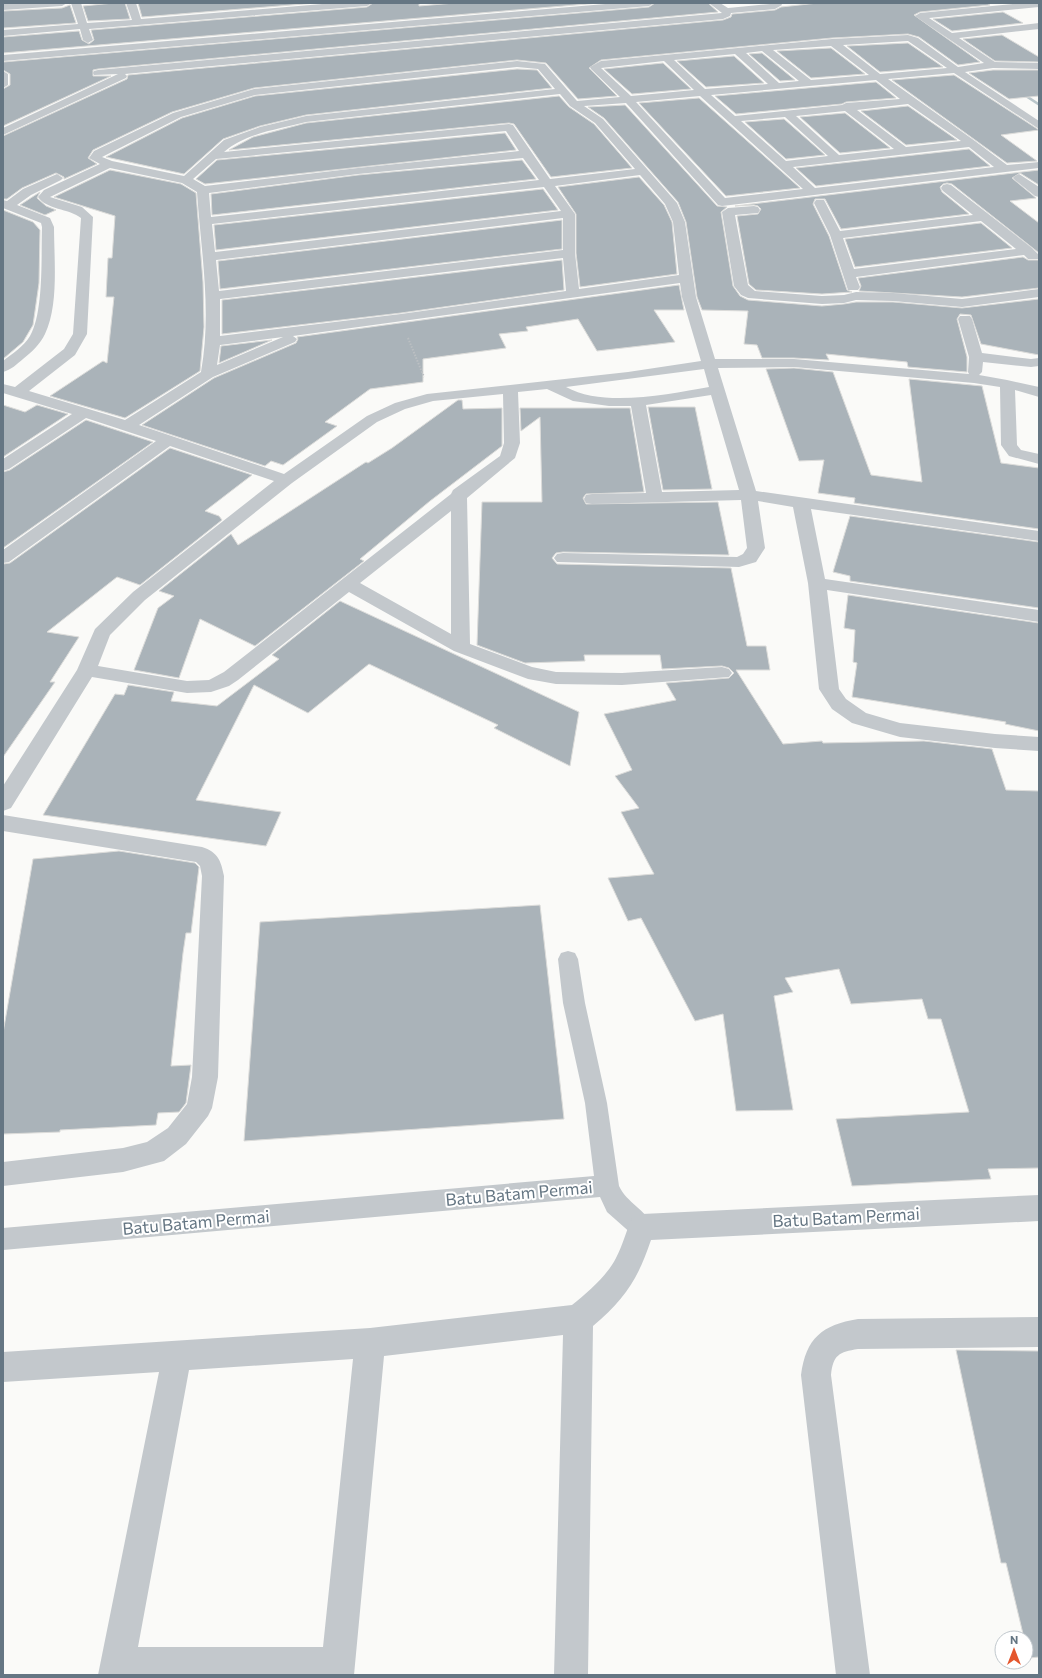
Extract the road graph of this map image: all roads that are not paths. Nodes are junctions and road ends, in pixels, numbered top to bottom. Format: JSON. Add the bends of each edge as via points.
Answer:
{"nodes":[{"id":1,"x":62,"y":3,"type":"edge"},
{"id":2,"x":76,"y":3,"type":"edge"},
{"id":3,"x":131,"y":3,"type":"edge"},
{"id":4,"x":367,"y":3,"type":"edge"},
{"id":5,"x":649,"y":3,"type":"edge"},
{"id":6,"x":743,"y":3,"type":"edge"},
{"id":7,"x":776,"y":3,"type":"edge"},
{"id":8,"x":716,"y":4,"type":"edge"},
{"id":9,"x":1039,"y":4,"type":"edge"},
{"id":10,"x":1026,"y":5,"type":"junction"},
{"id":11,"x":306,"y":6,"type":"edge"},
{"id":12,"x":3,"y":7,"type":"edge"},
{"id":13,"x":504,"y":7,"type":"dead end"},
{"id":14,"x":726,"y":11,"type":"junction"},
{"id":15,"x":1039,"y":13,"type":"edge"},
{"id":16,"x":138,"y":23,"type":"junction"},
{"id":17,"x":518,"y":25,"type":"junction"},
{"id":18,"x":1039,"y":26,"type":"edge"},
{"id":19,"x":84,"y":27,"type":"junction"},
{"id":20,"x":321,"y":30,"type":"junction"},
{"id":21,"x":3,"y":33,"type":"edge"},
{"id":22,"x":978,"y":34,"type":"junction"},
{"id":23,"x":950,"y":36,"type":"junction"},
{"id":24,"x":1031,"y":36,"type":"dead end"},
{"id":25,"x":832,"y":42,"type":"junction"},
{"id":26,"x":764,"y":48,"type":"junction"},
{"id":27,"x":738,"y":50,"type":"junction"},
{"id":28,"x":335,"y":52,"type":"junction"},
{"id":29,"x":666,"y":57,"type":"junction"},
{"id":30,"x":3,"y":58,"type":"edge"},
{"id":31,"x":95,"y":61,"type":"junction"},
{"id":32,"x":993,"y":66,"type":"junction"},
{"id":33,"x":1039,"y":66,"type":"edge"},
{"id":34,"x":136,"y":70,"type":"junction"},
{"id":35,"x":956,"y":70,"type":"junction"},
{"id":36,"x":3,"y":74,"type":"edge"},
{"id":37,"x":878,"y":76,"type":"junction"},
{"id":38,"x":807,"y":82,"type":"junction"},
{"id":39,"x":3,"y":85,"type":"edge"},
{"id":40,"x":776,"y":85,"type":"junction"},
{"id":41,"x":99,"y":86,"type":"junction"},
{"id":42,"x":563,"y":91,"type":"junction"},
{"id":43,"x":702,"y":92,"type":"junction"},
{"id":44,"x":480,"y":100,"type":"junction"},
{"id":45,"x":629,"y":100,"type":"junction"},
{"id":46,"x":910,"y":101,"type":"junction"},
{"id":47,"x":574,"y":104,"type":"junction"},
{"id":48,"x":846,"y":106,"type":"junction"},
{"id":49,"x":788,"y":114,"type":"junction"},
{"id":50,"x":732,"y":119,"type":"junction"},
{"id":51,"x":1039,"y":126,"type":"edge"},
{"id":52,"x":509,"y":127,"type":"junction"},
{"id":53,"x":3,"y":132,"type":"edge"},
{"id":54,"x":971,"y":143,"type":"junction"},
{"id":55,"x":903,"y":150,"type":"junction"},
{"id":56,"x":526,"y":154,"type":"junction"},
{"id":57,"x":214,"y":156,"type":"junction"},
{"id":58,"x":836,"y":158,"type":"junction"},
{"id":59,"x":103,"y":162,"type":"junction"},
{"id":60,"x":1039,"y":164,"type":"edge"},
{"id":61,"x":784,"y":165,"type":"junction"},
{"id":62,"x":1004,"y":168,"type":"junction"},
{"id":63,"x":371,"y":170,"type":"junction"},
{"id":64,"x":643,"y":171,"type":"junction"},
{"id":65,"x":1039,"y":176,"type":"edge"},
{"id":66,"x":1019,"y":178,"type":"junction"},
{"id":67,"x":186,"y":180,"type":"junction"},
{"id":68,"x":547,"y":183,"type":"junction"},
{"id":69,"x":947,"y":188,"type":"junction"},
{"id":70,"x":204,"y":190,"type":"junction"},
{"id":71,"x":931,"y":190,"type":"dead end"},
{"id":72,"x":1039,"y":193,"type":"edge"},
{"id":73,"x":816,"y":197,"type":"junction"},
{"id":74,"x":386,"y":200,"type":"junction"},
{"id":75,"x":836,"y":201,"type":"dead end"},
{"id":76,"x":7,"y":205,"type":"edge"},
{"id":77,"x":569,"y":214,"type":"junction"},
{"id":78,"x":984,"y":217,"type":"junction"},
{"id":79,"x":205,"y":221,"type":"junction"},
{"id":80,"x":836,"y":235,"type":"junction"},
{"id":81,"x":569,"y":253,"type":"junction"},
{"id":82,"x":208,"y":257,"type":"junction"},
{"id":83,"x":1035,"y":257,"type":"edge"},
{"id":84,"x":849,"y":274,"type":"junction"},
{"id":85,"x":687,"y":278,"type":"junction"},
{"id":86,"x":573,"y":293,"type":"junction"},
{"id":87,"x":1039,"y":293,"type":"edge"},
{"id":88,"x":214,"y":296,"type":"junction"},
{"id":89,"x":856,"y":296,"type":"junction"},
{"id":90,"x":965,"y":319,"type":"dead end"},
{"id":91,"x":311,"y":330,"type":"junction"},
{"id":92,"x":214,"y":341,"type":"junction"},
{"id":93,"x":976,"y":357,"type":"junction"},
{"id":94,"x":1039,"y":362,"type":"edge"},
{"id":95,"x":709,"y":364,"type":"junction"},
{"id":96,"x":3,"y":368,"type":"edge"},
{"id":97,"x":208,"y":374,"type":"junction"},
{"id":98,"x":974,"y":379,"type":"junction"},
{"id":99,"x":1007,"y":384,"type":"junction"},
{"id":100,"x":550,"y":385,"type":"junction"},
{"id":101,"x":510,"y":389,"type":"junction"},
{"id":102,"x":10,"y":390,"type":"edge"},
{"id":103,"x":717,"y":390,"type":"junction"},
{"id":104,"x":1039,"y":392,"type":"edge"},
{"id":105,"x":638,"y":401,"type":"junction"},
{"id":106,"x":82,"y":414,"type":"junction"},
{"id":107,"x":127,"y":426,"type":"junction"},
{"id":108,"x":166,"y":441,"type":"junction"},
{"id":109,"x":1039,"y":459,"type":"edge"},
{"id":110,"x":3,"y":466,"type":"edge"},
{"id":111,"x":286,"y":480,"type":"junction"},
{"id":112,"x":459,"y":494,"type":"junction"},
{"id":113,"x":749,"y":495,"type":"junction"},
{"id":114,"x":655,"y":497,"type":"junction"},
{"id":115,"x":592,"y":499,"type":"dead end"},
{"id":116,"x":801,"y":503,"type":"junction"},
{"id":117,"x":1039,"y":536,"type":"edge"},
{"id":118,"x":3,"y":558,"type":"edge"},
{"id":119,"x":563,"y":558,"type":"dead end"},
{"id":120,"x":817,"y":583,"type":"junction"},
{"id":121,"x":349,"y":584,"type":"junction"},
{"id":122,"x":1039,"y":616,"type":"edge"},
{"id":123,"x":461,"y":647,"type":"junction"},
{"id":124,"x":87,"y":670,"type":"junction"},
{"id":125,"x":722,"y":673,"type":"dead end"},
{"id":126,"x":1039,"y":744,"type":"edge"},
{"id":127,"x":3,"y":804,"type":"edge"},
{"id":128,"x":3,"y":823,"type":"edge"},
{"id":129,"x":568,"y":959,"type":"dead end"},
{"id":130,"x":3,"y":1174,"type":"edge"},
{"id":131,"x":607,"y":1186,"type":"junction"},
{"id":132,"x":1039,"y":1208,"type":"edge"},
{"id":133,"x":642,"y":1227,"type":"junction"},
{"id":134,"x":3,"y":1239,"type":"edge"},
{"id":135,"x":578,"y":1319,"type":"junction"},
{"id":136,"x":1039,"y":1332,"type":"edge"},
{"id":137,"x":370,"y":1343,"type":"junction"},
{"id":138,"x":177,"y":1356,"type":"junction"},
{"id":139,"x":3,"y":1368,"type":"edge"},
{"id":140,"x":337,"y":1669,"type":"edge"},
{"id":141,"x":116,"y":1670,"type":"edge"},
{"id":142,"x":571,"y":1675,"type":"edge"},
{"id":143,"x":853,"y":1675,"type":"edge"}],
"edges":[{"from":1,"to":12,"type":"street"},
{"from":2,"to":19,"type":"street"},
{"from":3,"to":16,"type":"street"},
{"from":4,"to":11,"type":"street"},
{"from":5,"to":17,"type":"street"},
{"from":6,"to":8,"type":"street"},
{"from":7,"to":14,"type":"street","via":[[774,6]]},
{"from":8,"to":14,"type":"street"},
{"from":9,"to":10,"type":"street"},
{"from":10,"to":15,"type":"street"},
{"from":10,"to":23,"type":"street","via":[[920,16]]},
{"from":11,"to":16,"type":"street"},
{"from":11,"to":20,"type":"street"},
{"from":13,"to":17,"type":"street"},
{"from":14,"to":17,"type":"street","via":[[727,14],[723,16]]},
{"from":16,"to":19,"type":"street"},
{"from":17,"to":20,"type":"street"},
{"from":17,"to":28,"type":"street"},
{"from":18,"to":22,"type":"street"},
{"from":19,"to":21,"type":"street"},
{"from":19,"to":31,"type":"street"},
{"from":20,"to":28,"type":"street"},
{"from":20,"to":31,"type":"street"},
{"from":22,"to":23,"type":"street"},
{"from":22,"to":24,"type":"street"},
{"from":23,"to":32,"type":"street"},
{"from":25,"to":26,"type":"street"},
{"from":25,"to":35,"type":"street","via":[[911,38]]},
{"from":25,"to":37,"type":"street"},
{"from":26,"to":27,"type":"street"},
{"from":26,"to":38,"type":"street"},
{"from":27,"to":29,"type":"street"},
{"from":27,"to":40,"type":"street"},
{"from":28,"to":34,"type":"street"},
{"from":29,"to":43,"type":"street"},
{"from":29,"to":45,"type":"street","via":[[596,66],[596,69]]},
{"from":30,"to":31,"type":"street"},
{"from":31,"to":34,"type":"street"},
{"from":31,"to":41,"type":"street"},
{"from":32,"to":33,"type":"street"},
{"from":32,"to":35,"type":"street"},
{"from":34,"to":41,"type":"street"},
{"from":35,"to":37,"type":"street"},
{"from":35,"to":51,"type":"street"},
{"from":36,"to":39,"type":"street"},
{"from":37,"to":38,"type":"street"},
{"from":37,"to":46,"type":"street"},
{"from":38,"to":40,"type":"street"},
{"from":40,"to":43,"type":"street"},
{"from":41,"to":53,"type":"street"},
{"from":42,"to":44,"type":"street"},
{"from":42,"to":47,"type":"street"},
{"from":42,"to":59,"type":"street","via":[[541,66],[524,64],[271,89],[241,95],[177,115],[98,153],[95,158]]},
{"from":43,"to":45,"type":"street"},
{"from":43,"to":50,"type":"street"},
{"from":44,"to":52,"type":"street"},
{"from":44,"to":57,"type":"street","via":[[284,123],[228,142]]},
{"from":45,"to":47,"type":"street"},
{"from":45,"to":73,"type":"street","via":[[722,202]]},
{"from":46,"to":48,"type":"street"},
{"from":46,"to":54,"type":"street"},
{"from":47,"to":64,"type":"street","via":[[599,121]]},
{"from":48,"to":49,"type":"street"},
{"from":48,"to":55,"type":"street"},
{"from":49,"to":50,"type":"street"},
{"from":49,"to":58,"type":"street"},
{"from":50,"to":61,"type":"street"},
{"from":52,"to":56,"type":"street"},
{"from":52,"to":57,"type":"street"},
{"from":54,"to":55,"type":"street"},
{"from":54,"to":62,"type":"street"},
{"from":55,"to":58,"type":"street"},
{"from":56,"to":63,"type":"street"},
{"from":56,"to":68,"type":"street"},
{"from":57,"to":67,"type":"street"},
{"from":58,"to":61,"type":"street"},
{"from":59,"to":67,"type":"street"},
{"from":59,"to":76,"type":"street","via":[[27,192]]},
{"from":59,"to":102,"type":"street","via":[[48,192],[44,197],[47,201],[78,210],[87,217],[82,325],[76,343],[70,352]]},
{"from":60,"to":62,"type":"street"},
{"from":61,"to":73,"type":"street"},
{"from":62,"to":73,"type":"street"},
{"from":63,"to":70,"type":"street"},
{"from":63,"to":74,"type":"street"},
{"from":64,"to":68,"type":"street"},
{"from":64,"to":85,"type":"street","via":[[675,211]]},
{"from":65,"to":66,"type":"street"},
{"from":66,"to":69,"type":"street"},
{"from":66,"to":72,"type":"street"},
{"from":67,"to":70,"type":"street"},
{"from":68,"to":74,"type":"street"},
{"from":68,"to":77,"type":"street"},
{"from":69,"to":71,"type":"street"},
{"from":69,"to":78,"type":"street"},
{"from":70,"to":79,"type":"street"},
{"from":73,"to":75,"type":"street"},
{"from":73,"to":80,"type":"street"},
{"from":73,"to":89,"type":"street","via":[[728,212],[741,286],[746,292],[753,294],[822,300]]},
{"from":74,"to":79,"type":"street"},
{"from":76,"to":96,"type":"street","via":[[48,223],[45,311],[42,326],[32,343]]},
{"from":77,"to":81,"type":"street"},
{"from":77,"to":82,"type":"street"},
{"from":78,"to":80,"type":"street"},
{"from":78,"to":83,"type":"street"},
{"from":79,"to":82,"type":"street"},
{"from":80,"to":84,"type":"street"},
{"from":81,"to":86,"type":"street"},
{"from":81,"to":88,"type":"street"},
{"from":82,"to":88,"type":"street"},
{"from":83,"to":84,"type":"street"},
{"from":84,"to":89,"type":"street"},
{"from":85,"to":86,"type":"street"},
{"from":85,"to":95,"type":"street","via":[[689,297]]},
{"from":86,"to":91,"type":"street"},
{"from":87,"to":89,"type":"street","via":[[962,303]]},
{"from":88,"to":92,"type":"street"},
{"from":90,"to":93,"type":"street"},
{"from":91,"to":92,"type":"street"},
{"from":91,"to":97,"type":"street"},
{"from":92,"to":97,"type":"street"},
{"from":93,"to":94,"type":"street","via":[[1031,364]]},
{"from":93,"to":98,"type":"street"},
{"from":95,"to":98,"type":"street","via":[[768,362]]},
{"from":95,"to":100,"type":"street"},
{"from":95,"to":103,"type":"street"},
{"from":97,"to":107,"type":"street"},
{"from":98,"to":99,"type":"street"},
{"from":99,"to":104,"type":"street"},
{"from":99,"to":109,"type":"street","via":[[1009,446],[1015,453]]},
{"from":100,"to":101,"type":"street"},
{"from":100,"to":105,"type":"street","via":[[572,396],[610,402]]},
{"from":101,"to":111,"type":"street","via":[[432,397],[400,406],[372,419]]},
{"from":101,"to":112,"type":"street","via":[[510,454]]},
{"from":102,"to":106,"type":"street"},
{"from":103,"to":105,"type":"street"},
{"from":103,"to":113,"type":"street"},
{"from":105,"to":114,"type":"street"},
{"from":106,"to":107,"type":"street"},
{"from":106,"to":110,"type":"street"},
{"from":107,"to":108,"type":"street"},
{"from":108,"to":111,"type":"street"},
{"from":108,"to":118,"type":"street"},
{"from":111,"to":124,"type":"street","via":[[138,596],[102,633]]},
{"from":112,"to":121,"type":"street"},
{"from":112,"to":123,"type":"street"},
{"from":113,"to":114,"type":"street"},
{"from":113,"to":116,"type":"street"},
{"from":113,"to":119,"type":"street","via":[[756,548],[746,560],[739,562]]},
{"from":114,"to":115,"type":"street"},
{"from":116,"to":117,"type":"street"},
{"from":116,"to":120,"type":"street"},
{"from":120,"to":122,"type":"street"},
{"from":120,"to":126,"type":"street","via":[[829,689],[839,704],[859,718],[900,730]]},
{"from":121,"to":123,"type":"street"},
{"from":121,"to":124,"type":"street","via":[[231,676],[211,686],[187,687]]},
{"from":123,"to":125,"type":"street","via":[[528,673],[556,678],[622,679]]},
{"from":124,"to":127,"type":"street"},
{"from":128,"to":130,"type":"street","via":[[202,855],[210,862],[212,876],[205,1077],[199,1108],[177,1136],[154,1153],[123,1160]]},
{"from":129,"to":131,"type":"lane","via":[[574,1003],[596,1103]]},
{"from":131,"to":133,"type":"lane","name":"Batu Batam Permai","via":[[615,1204]]},
{"from":131,"to":134,"type":"lane","name":"Batu Batam Permai"},
{"from":132,"to":133,"type":"street","name":"Batu Batam Permai"},
{"from":133,"to":135,"type":"street","via":[[630,1260],[620,1278]]},
{"from":135,"to":137,"type":"street"},
{"from":135,"to":142,"type":"street"},
{"from":136,"to":143,"type":"street","via":[[858,1334],[835,1339],[823,1349],[817,1360],[816,1376]]},
{"from":137,"to":138,"type":"street"},
{"from":137,"to":140,"type":"street"},
{"from":138,"to":139,"type":"street"},
{"from":138,"to":141,"type":"street"},
{"from":140,"to":141,"type":"street"}]}
